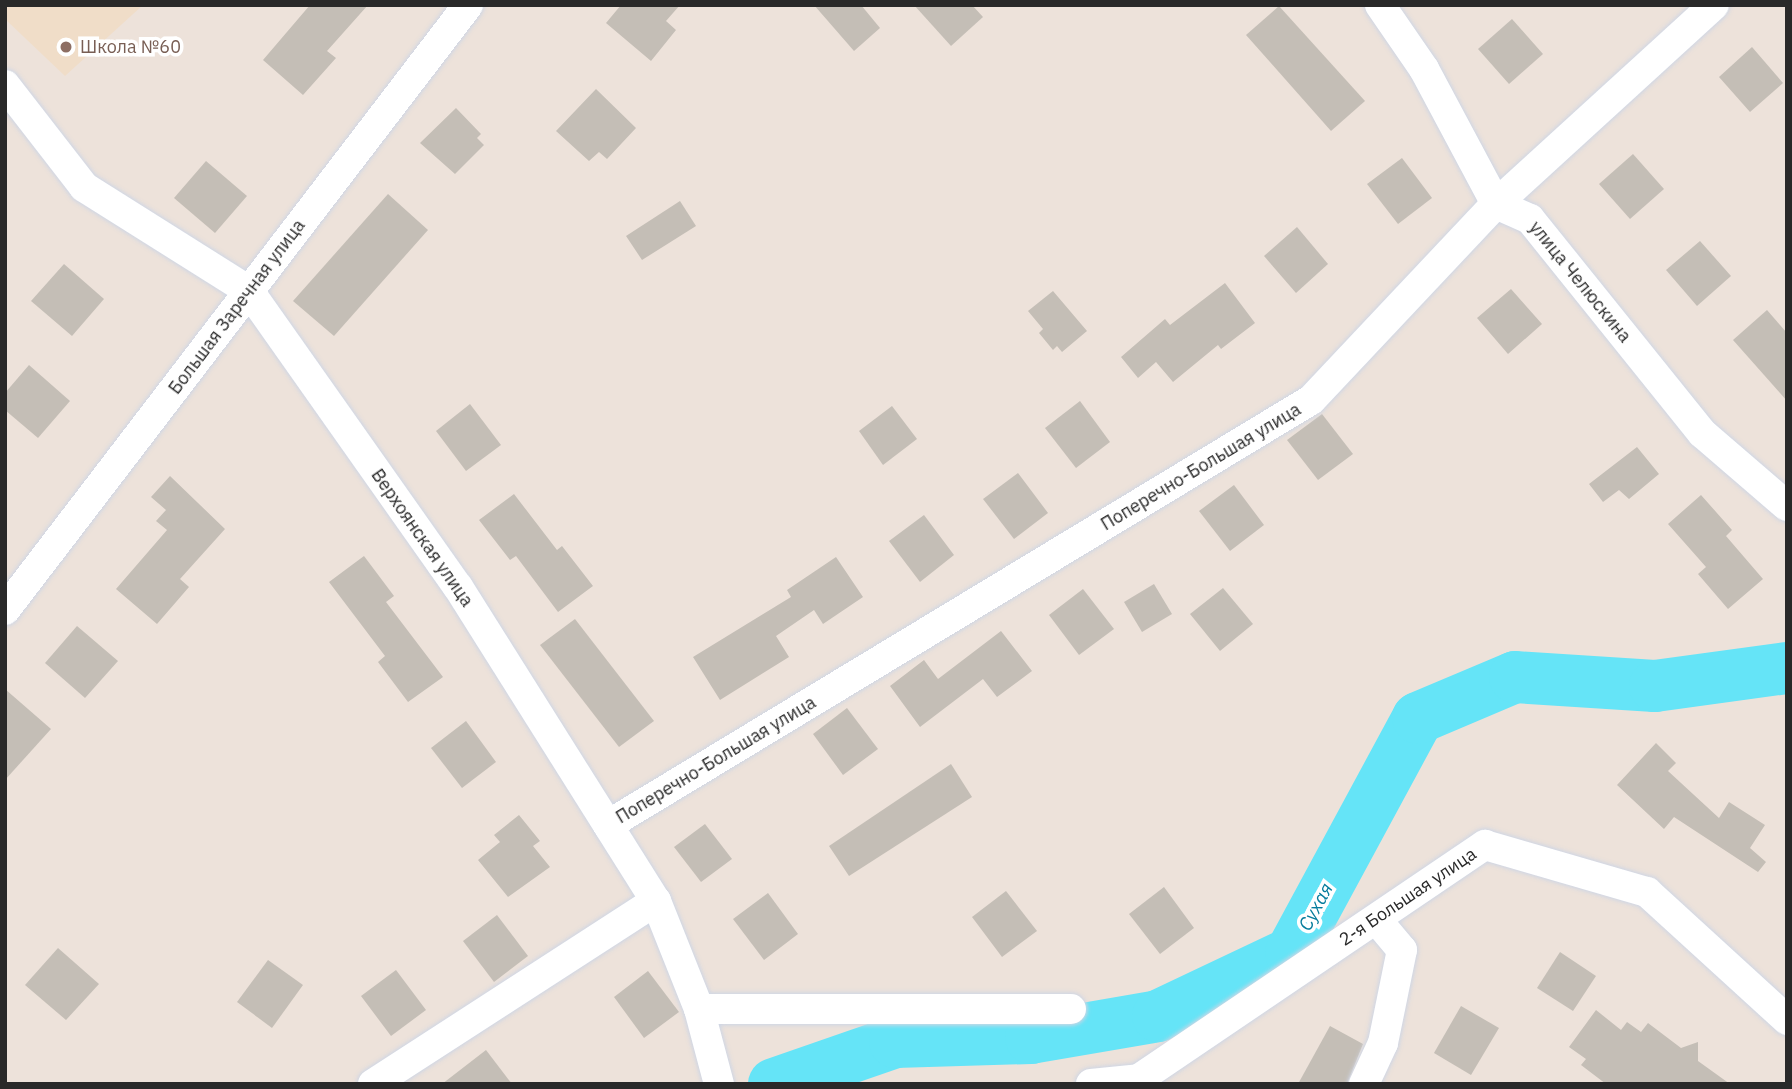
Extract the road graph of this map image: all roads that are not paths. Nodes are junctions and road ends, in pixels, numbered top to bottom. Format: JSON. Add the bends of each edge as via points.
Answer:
{"nodes":[{"id":1,"x":468,"y":5,"type":"edge"},
{"id":2,"x":1380,"y":5,"type":"edge"},
{"id":3,"x":1714,"y":5,"type":"edge"},
{"id":4,"x":5,"y":85,"type":"edge"},
{"id":5,"x":1496,"y":204,"type":"junction"},
{"id":6,"x":249,"y":291,"type":"junction"},
{"id":7,"x":1787,"y":506,"type":"edge"},
{"id":8,"x":5,"y":610,"type":"edge"},
{"id":9,"x":608,"y":825,"type":"junction"},
{"id":10,"x":656,"y":901,"type":"junction"},
{"id":11,"x":1376,"y":919,"type":"junction"},
{"id":12,"x":1071,"y":1009,"type":"dead end"},
{"id":13,"x":699,"y":1010,"type":"junction"},
{"id":14,"x":1787,"y":1020,"type":"edge"},
{"id":15,"x":373,"y":1084,"type":"edge"},
{"id":16,"x":719,"y":1084,"type":"edge"},
{"id":17,"x":1091,"y":1084,"type":"edge"},
{"id":18,"x":1364,"y":1084,"type":"edge"}],
"edges":[{"from":1,"to":6,"type":"street","name":"Большая Заречная улица"},
{"from":2,"to":5,"type":"street","via":[[1424,69]]},
{"from":3,"to":5,"type":"street","name":"Поперечно-Большая улица"},
{"from":4,"to":6,"type":"street","name":"Верхоянская улица","via":[[84,187]]},
{"from":5,"to":7,"type":"street","name":"улица Челюскина","via":[[1530,219],[1702,433]]},
{"from":5,"to":9,"type":"street","name":"Поперечно-Большая улица","via":[[1311,400]]},
{"from":6,"to":8,"type":"street","name":"Большая Заречная улица"},
{"from":6,"to":9,"type":"street","name":"Верхоянская улица","via":[[458,587]]},
{"from":9,"to":10,"type":"street","name":"Верхоянская улица"},
{"from":10,"to":13,"type":"street","name":"Верхоянская улица"},
{"from":10,"to":15,"type":"street"},
{"from":11,"to":14,"type":"street","name":"2-я Большая улица","via":[[1485,845],[1647,892]]},
{"from":11,"to":17,"type":"street","name":"2-я Большая улица","via":[[1139,1079]]},
{"from":11,"to":18,"type":"street","via":[[1402,950],[1384,1043]]},
{"from":12,"to":13,"type":"street"},
{"from":13,"to":16,"type":"street","name":"Верхоянская улица"}]}
